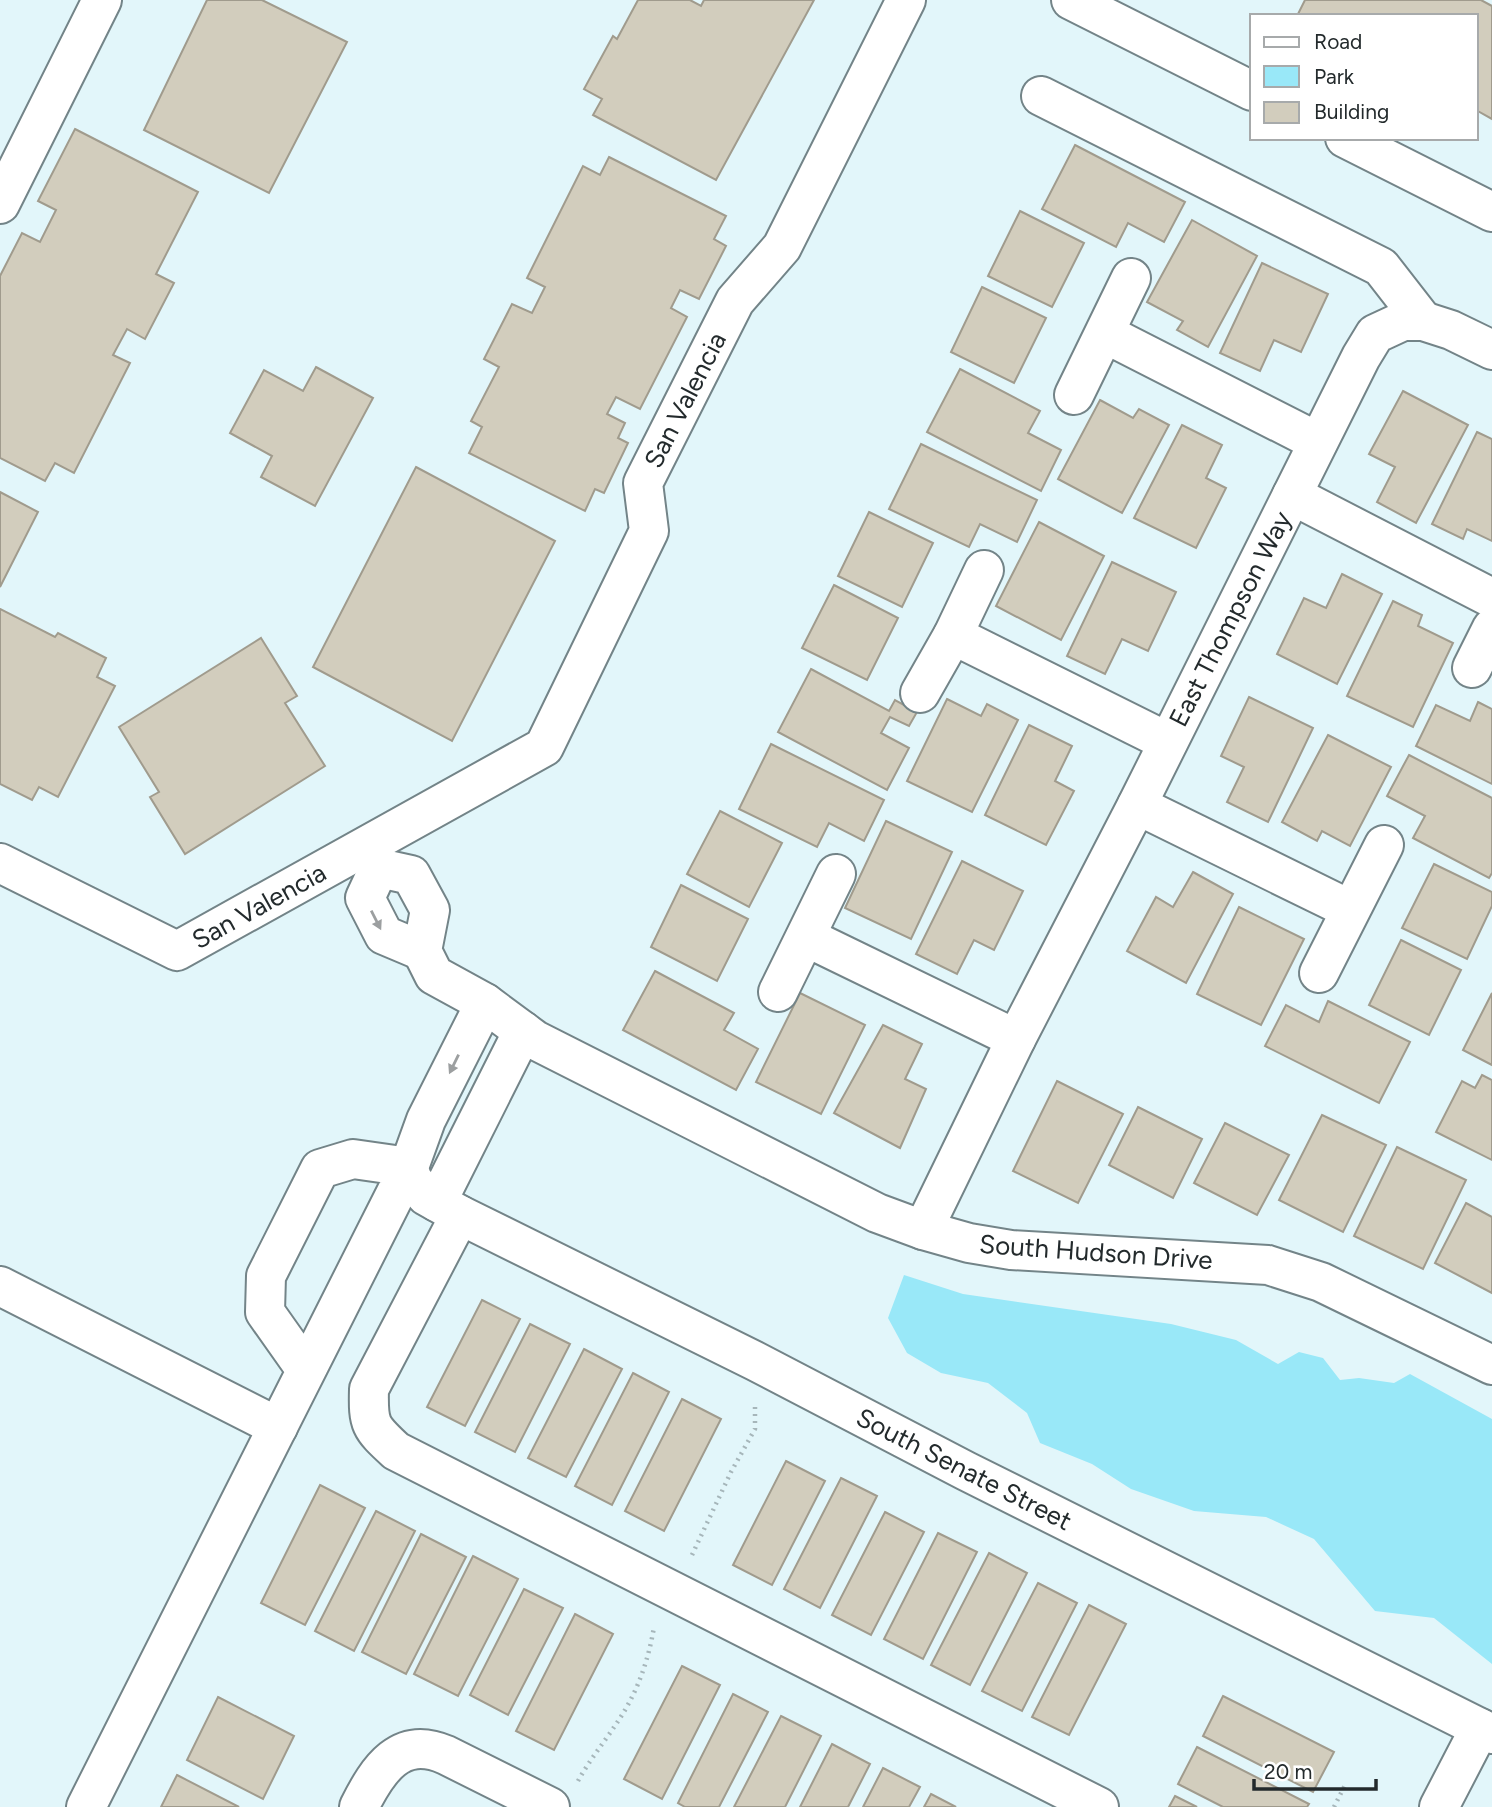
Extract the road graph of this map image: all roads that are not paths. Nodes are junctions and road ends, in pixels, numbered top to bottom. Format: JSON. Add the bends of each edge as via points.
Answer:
{"nodes":[{"id":1,"x":102,"y":0,"type":"edge"},
{"id":2,"x":906,"y":0,"type":"edge"},
{"id":3,"x":1072,"y":0,"type":"edge"},
{"id":4,"x":1250,"y":90,"type":"edge"},
{"id":5,"x":1041,"y":96,"type":"dead end"},
{"id":6,"x":1349,"y":140,"type":"edge"},
{"id":7,"x":0,"y":204,"type":"edge"},
{"id":8,"x":1492,"y":212,"type":"edge"},
{"id":9,"x":1132,"y":278,"type":"dead end"},
{"id":10,"x":1413,"y":321,"type":"junction"},
{"id":11,"x":1106,"y":334,"type":"junction"},
{"id":12,"x":1492,"y":350,"type":"edge"},
{"id":13,"x":1074,"y":395,"type":"dead end"},
{"id":14,"x":1318,"y":442,"type":"junction"},
{"id":15,"x":1292,"y":495,"type":"junction"},
{"id":16,"x":984,"y":570,"type":"dead end"},
{"id":17,"x":1492,"y":598,"type":"edge"},
{"id":18,"x":1492,"y":628,"type":"edge"},
{"id":19,"x":953,"y":635,"type":"junction"},
{"id":20,"x":1472,"y":668,"type":"dead end"},
{"id":21,"x":920,"y":693,"type":"dead end"},
{"id":22,"x":1168,"y":743,"type":"junction"},
{"id":23,"x":1137,"y":805,"type":"junction"},
{"id":24,"x":1384,"y":845,"type":"dead end"},
{"id":25,"x":372,"y":856,"type":"junction"},
{"id":26,"x":0,"y":863,"type":"edge"},
{"id":27,"x":836,"y":874,"type":"dead end"},
{"id":28,"x":1349,"y":909,"type":"junction"},
{"id":29,"x":806,"y":937,"type":"junction"},
{"id":30,"x":1319,"y":973,"type":"dead end"},
{"id":31,"x":778,"y":992,"type":"dead end"},
{"id":32,"x":485,"y":1003,"type":"junction"},
{"id":33,"x":523,"y":1031,"type":"junction"},
{"id":34,"x":1016,"y":1039,"type":"junction"},
{"id":35,"x":409,"y":1167,"type":"junction"},
{"id":36,"x":449,"y":1208,"type":"junction"},
{"id":37,"x":923,"y":1230,"type":"junction"},
{"id":38,"x":0,"y":1286,"type":"edge"},
{"id":39,"x":1492,"y":1366,"type":"edge"},
{"id":40,"x":306,"y":1370,"type":"junction"},
{"id":41,"x":278,"y":1427,"type":"junction"},
{"id":42,"x":1486,"y":1731,"type":"edge"},
{"id":43,"x":86,"y":1807,"type":"edge"},
{"id":44,"x":359,"y":1807,"type":"edge"},
{"id":45,"x":550,"y":1807,"type":"edge"},
{"id":46,"x":1099,"y":1807,"type":"edge"},
{"id":47,"x":1439,"y":1807,"type":"edge"}],
"edges":[{"from":1,"to":7,"type":"street"},
{"from":2,"to":25,"type":"street","name":"San Valencia","via":[[782,247],[735,301],[643,483],[649,531],[544,747]]},
{"from":3,"to":4,"type":"street"},
{"from":5,"to":10,"type":"street","via":[[1381,267]]},
{"from":6,"to":8,"type":"street"},
{"from":9,"to":11,"type":"street"},
{"from":10,"to":12,"type":"street","via":[[1451,330]]},
{"from":10,"to":14,"type":"street","name":"East Thompson Way","via":[[1375,334]]},
{"from":11,"to":13,"type":"street"},
{"from":11,"to":14,"type":"street"},
{"from":14,"to":15,"type":"street","name":"East Thompson Way"},
{"from":15,"to":17,"type":"street","name":"East Thompson Way"},
{"from":15,"to":22,"type":"street","name":"East Thompson Way"},
{"from":16,"to":19,"type":"street"},
{"from":18,"to":20,"type":"street"},
{"from":19,"to":21,"type":"street"},
{"from":19,"to":22,"type":"street","name":"East Thompson Way"},
{"from":22,"to":23,"type":"street","name":"East Thompson Way"},
{"from":23,"to":28,"type":"street"},
{"from":23,"to":34,"type":"street","name":"East Thompson Way"},
{"from":24,"to":28,"type":"street"},
{"from":25,"to":26,"type":"street","name":"San Valencia","via":[[177,951]]},
{"from":25,"to":32,"type":"street","name":"San Valencia","via":[[365,898],[384,935],[422,951],[434,975]]},
{"from":27,"to":29,"type":"street"},
{"from":28,"to":30,"type":"street"},
{"from":29,"to":31,"type":"street"},
{"from":29,"to":34,"type":"street"},
{"from":32,"to":33,"type":"street","name":"South Hudson Drive"},
{"from":32,"to":35,"type":"street","one_way":true,"via":[[426,1120]]},
{"from":33,"to":36,"type":"street"},
{"from":33,"to":37,"type":"street","name":"South Hudson Drive","via":[[877,1213]]},
{"from":34,"to":37,"type":"street","name":"East Thompson Way"},
{"from":35,"to":36,"type":"street","name":"South Senate Street","via":[[426,1196]]},
{"from":35,"to":40,"type":"street"},
{"from":35,"to":40,"type":"street","via":[[353,1159],[320,1169],[298,1210],[266,1276],[265,1312]]},
{"from":36,"to":42,"type":"street","name":"South Senate Street"},
{"from":36,"to":46,"type":"street","via":[[369,1389],[373,1429],[396,1451]]},
{"from":37,"to":39,"type":"street","name":"South Hudson Drive","via":[[1011,1250],[1268,1265],[1321,1282]]},
{"from":38,"to":41,"type":"street"},
{"from":40,"to":41,"type":"street"},
{"from":41,"to":43,"type":"street"},
{"from":42,"to":47,"type":"street"},
{"from":44,"to":45,"type":"street","via":[[387,1762],[417,1748],[432,1749]]}]}
